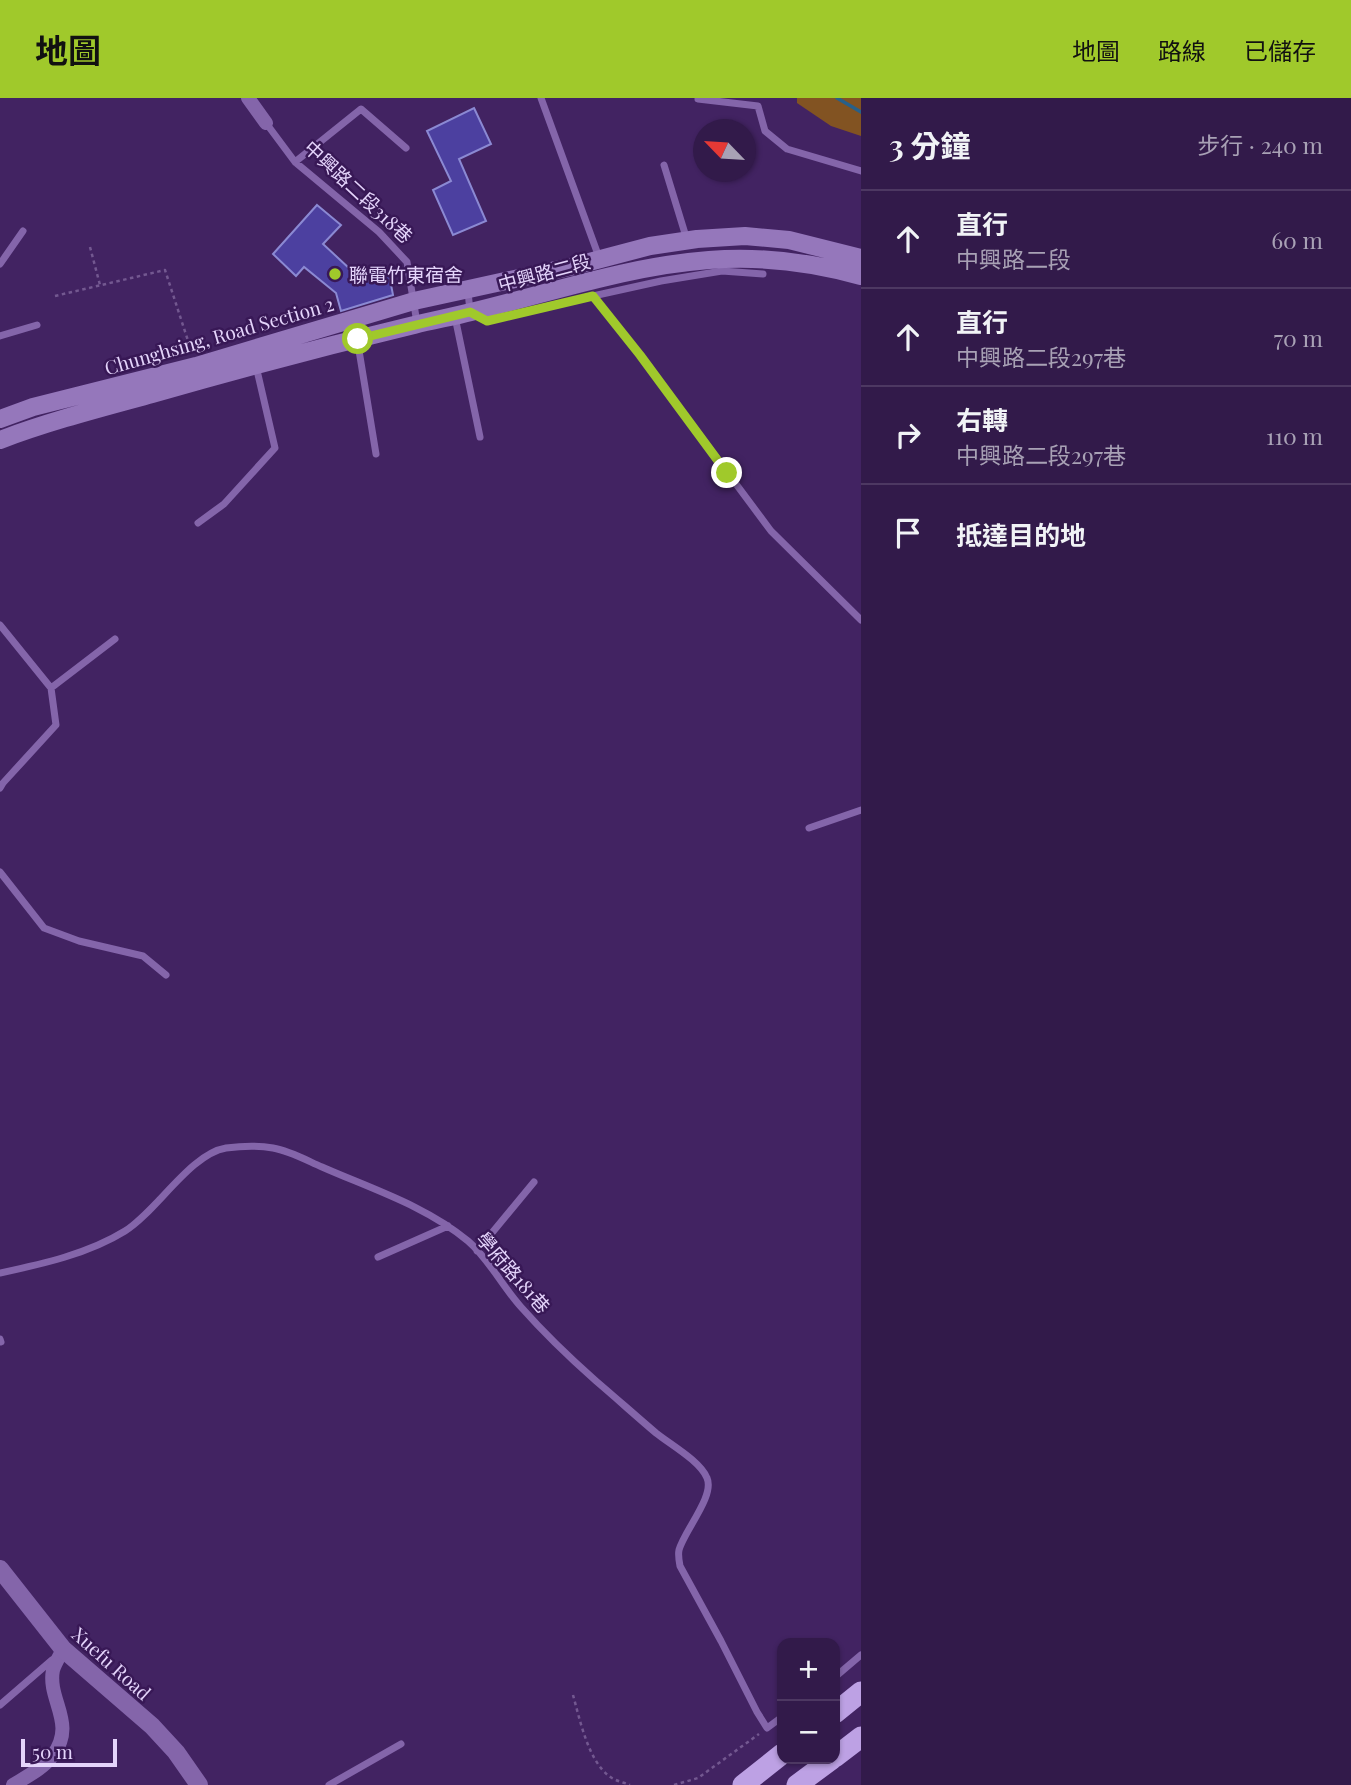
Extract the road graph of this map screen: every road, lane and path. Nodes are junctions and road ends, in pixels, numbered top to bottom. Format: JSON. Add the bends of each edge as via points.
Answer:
{"nodes":[{"id":1,"x":248,"y":98,"type":"edge"},
{"id":2,"x":541,"y":98,"type":"edge"},
{"id":3,"x":698,"y":99,"type":"edge"},
{"id":4,"x":266,"y":122,"type":"joint"},
{"id":5,"x":406,"y":148,"type":"dead end"},
{"id":6,"x":295,"y":162,"type":"junction"},
{"id":7,"x":664,"y":165,"type":"dead end"},
{"id":8,"x":861,"y":171,"type":"edge"},
{"id":9,"x":23,"y":231,"type":"dead end"},
{"id":10,"x":687,"y":240,"type":"junction"},
{"id":11,"x":90,"y":247,"type":"dead end"},
{"id":12,"x":600,"y":259,"type":"junction"},
{"id":13,"x":0,"y":264,"type":"edge"},
{"id":14,"x":860,"y":270,"type":"edge"},
{"id":15,"x":763,"y":274,"type":"dead end"},
{"id":16,"x":603,"y":278,"type":"junction"},
{"id":17,"x":100,"y":285,"type":"junction"},
{"id":18,"x":468,"y":289,"type":"junction"},
{"id":19,"x":55,"y":296,"type":"dead end"},
{"id":20,"x":593,"y":296,"type":"junction"},
{"id":21,"x":414,"y":301,"type":"junction"},
{"id":22,"x":462,"y":314,"type":"junction"},
{"id":23,"x":354,"y":320,"type":"junction"},
{"id":24,"x":417,"y":324,"type":"junction"},
{"id":25,"x":37,"y":325,"type":"dead end"},
{"id":26,"x":0,"y":335,"type":"edge"},
{"id":27,"x":358,"y":339,"type":"junction"},
{"id":28,"x":256,"y":366,"type":"junction"},
{"id":29,"x":197,"y":373,"type":"junction"},
{"id":30,"x":0,"y":419,"type":"edge"},
{"id":31,"x":480,"y":437,"type":"dead end"},
{"id":32,"x":0,"y":440,"type":"edge"},
{"id":33,"x":376,"y":454,"type":"dead end"},
{"id":34,"x":198,"y":523,"type":"dead end"},
{"id":35,"x":861,"y":620,"type":"edge"},
{"id":36,"x":0,"y":625,"type":"edge"},
{"id":37,"x":115,"y":639,"type":"dead end"},
{"id":38,"x":51,"y":688,"type":"junction"},
{"id":39,"x":0,"y":788,"type":"edge"},
{"id":40,"x":861,"y":810,"type":"edge"},
{"id":41,"x":809,"y":828,"type":"dead end"},
{"id":42,"x":0,"y":872,"type":"edge"},
{"id":43,"x":166,"y":975,"type":"dead end"},
{"id":44,"x":534,"y":1182,"type":"dead end"},
{"id":45,"x":448,"y":1226,"type":"junction"},
{"id":46,"x":477,"y":1251,"type":"junction"},
{"id":47,"x":378,"y":1257,"type":"dead end"},
{"id":48,"x":0,"y":1273,"type":"edge"},
{"id":49,"x":0,"y":1569,"type":"edge"},
{"id":50,"x":62,"y":1649,"type":"junction"},
{"id":51,"x":861,"y":1655,"type":"edge"},
{"id":52,"x":840,"y":1673,"type":"edge"},
{"id":53,"x":861,"y":1692,"type":"edge"},
{"id":54,"x":573,"y":1695,"type":"dead end"},
{"id":55,"x":0,"y":1705,"type":"edge"},
{"id":56,"x":840,"y":1709,"type":"edge"},
{"id":57,"x":777,"y":1721,"type":"edge"},
{"id":58,"x":768,"y":1728,"type":"junction"},
{"id":59,"x":861,"y":1737,"type":"edge"},
{"id":60,"x":401,"y":1744,"type":"dead end"},
{"id":61,"x":840,"y":1753,"type":"edge"},
{"id":62,"x":777,"y":1758,"type":"edge"},
{"id":63,"x":825,"y":1764,"type":"edge"},
{"id":64,"x":13,"y":1785,"type":"edge"},
{"id":65,"x":199,"y":1785,"type":"edge"},
{"id":66,"x":329,"y":1785,"type":"edge"},
{"id":67,"x":630,"y":1785,"type":"edge"},
{"id":68,"x":674,"y":1785,"type":"edge"},
{"id":69,"x":743,"y":1785,"type":"edge"},
{"id":70,"x":797,"y":1785,"type":"edge"}],
"edges":[{"from":1,"to":4,"type":"street","name":"中興路二段318巷"},
{"from":2,"to":12,"type":"lane"},
{"from":3,"to":8,"type":"lane","via":[[758,106],[765,131],[788,149]]},
{"from":4,"to":6,"type":"lane","name":"中興路二段318巷"},
{"from":5,"to":6,"type":"lane","via":[[361,109]]},
{"from":6,"to":21,"type":"lane","name":"中興路二段318巷","via":[[379,232],[407,262]]},
{"from":7,"to":10,"type":"lane"},
{"from":9,"to":13,"type":"lane"},
{"from":10,"to":12,"type":"main road","name":"Chunghsing, Road Section 2"},
{"from":10,"to":14,"type":"main road","name":"Chunghsing, Road Section 2","via":[[745,236],[789,240]]},
{"from":11,"to":17,"type":"path"},
{"from":12,"to":16,"type":"lane"},
{"from":12,"to":18,"type":"main road","name":"Chunghsing, Road Section 2"},
{"from":14,"to":16,"type":"main road","name":"中興路二段","via":[[756,258],[661,266]]},
{"from":15,"to":20,"type":"lane","via":[[722,271]]},
{"from":16,"to":22,"type":"main road","name":"中興路二段"},
{"from":17,"to":19,"type":"path"},
{"from":17,"to":29,"type":"path","via":[[165,270]]},
{"from":18,"to":21,"type":"main road","name":"Chunghsing, Road Section 2"},
{"from":18,"to":22,"type":"lane"},
{"from":20,"to":22,"type":"lane","via":[[487,321]]},
{"from":20,"to":35,"type":"lane","via":[[771,531]]},
{"from":21,"to":23,"type":"main road","name":"Chunghsing, Road Section 2"},
{"from":21,"to":24,"type":"lane","name":"中興路二段318巷"},
{"from":22,"to":24,"type":"main road","name":"中興路二段"},
{"from":22,"to":31,"type":"lane"},
{"from":23,"to":27,"type":"lane"},
{"from":23,"to":29,"type":"main road","name":"Chunghsing, Road Section 2"},
{"from":24,"to":27,"type":"main road","name":"中興路二段"},
{"from":25,"to":26,"type":"lane"},
{"from":27,"to":28,"type":"main road","name":"中興路二段"},
{"from":27,"to":33,"type":"lane"},
{"from":28,"to":29,"type":"main road","name":"中興路二段"},
{"from":28,"to":34,"type":"lane","via":[[275,448],[224,504]]},
{"from":29,"to":30,"type":"main road","name":"Chunghsing, Road Section 2","via":[[33,407]]},
{"from":29,"to":32,"type":"main road","name":"中興路二段"},
{"from":36,"to":38,"type":"lane"},
{"from":37,"to":38,"type":"lane"},
{"from":38,"to":39,"type":"lane","via":[[56,725]]},
{"from":40,"to":41,"type":"lane"},
{"from":42,"to":43,"type":"lane","via":[[44,928],[143,956]]},
{"from":44,"to":46,"type":"lane"},
{"from":45,"to":46,"type":"lane","name":"學府路181巷"},
{"from":45,"to":47,"type":"lane"},
{"from":45,"to":48,"type":"lane","name":"學府路181巷","via":[[413,1206],[274,1148],[222,1148],[201,1158],[126,1231],[64,1257]]},
{"from":46,"to":58,"type":"lane","name":"學府路181巷","via":[[521,1308],[576,1363],[703,1469],[709,1482],[705,1499],[684,1538],[680,1566]]},
{"from":49,"to":50,"type":"street","name":"Xuefu Road"},
{"from":50,"to":55,"type":"lane"},
{"from":50,"to":64,"type":"street","via":[[53,1671],[63,1729],[60,1743],[52,1757]]},
{"from":50,"to":65,"type":"street","name":"Xuefu Road","via":[[152,1726]]},
{"from":51,"to":52,"type":"lane"},
{"from":53,"to":56,"type":"highway"},
{"from":54,"to":67,"type":"path","via":[[598,1765],[612,1778]]},
{"from":57,"to":58,"type":"lane"},
{"from":58,"to":68,"type":"path","via":[[698,1778]]},
{"from":59,"to":61,"type":"highway"},
{"from":60,"to":66,"type":"lane"},
{"from":62,"to":69,"type":"highway"},
{"from":63,"to":70,"type":"highway"}]}
